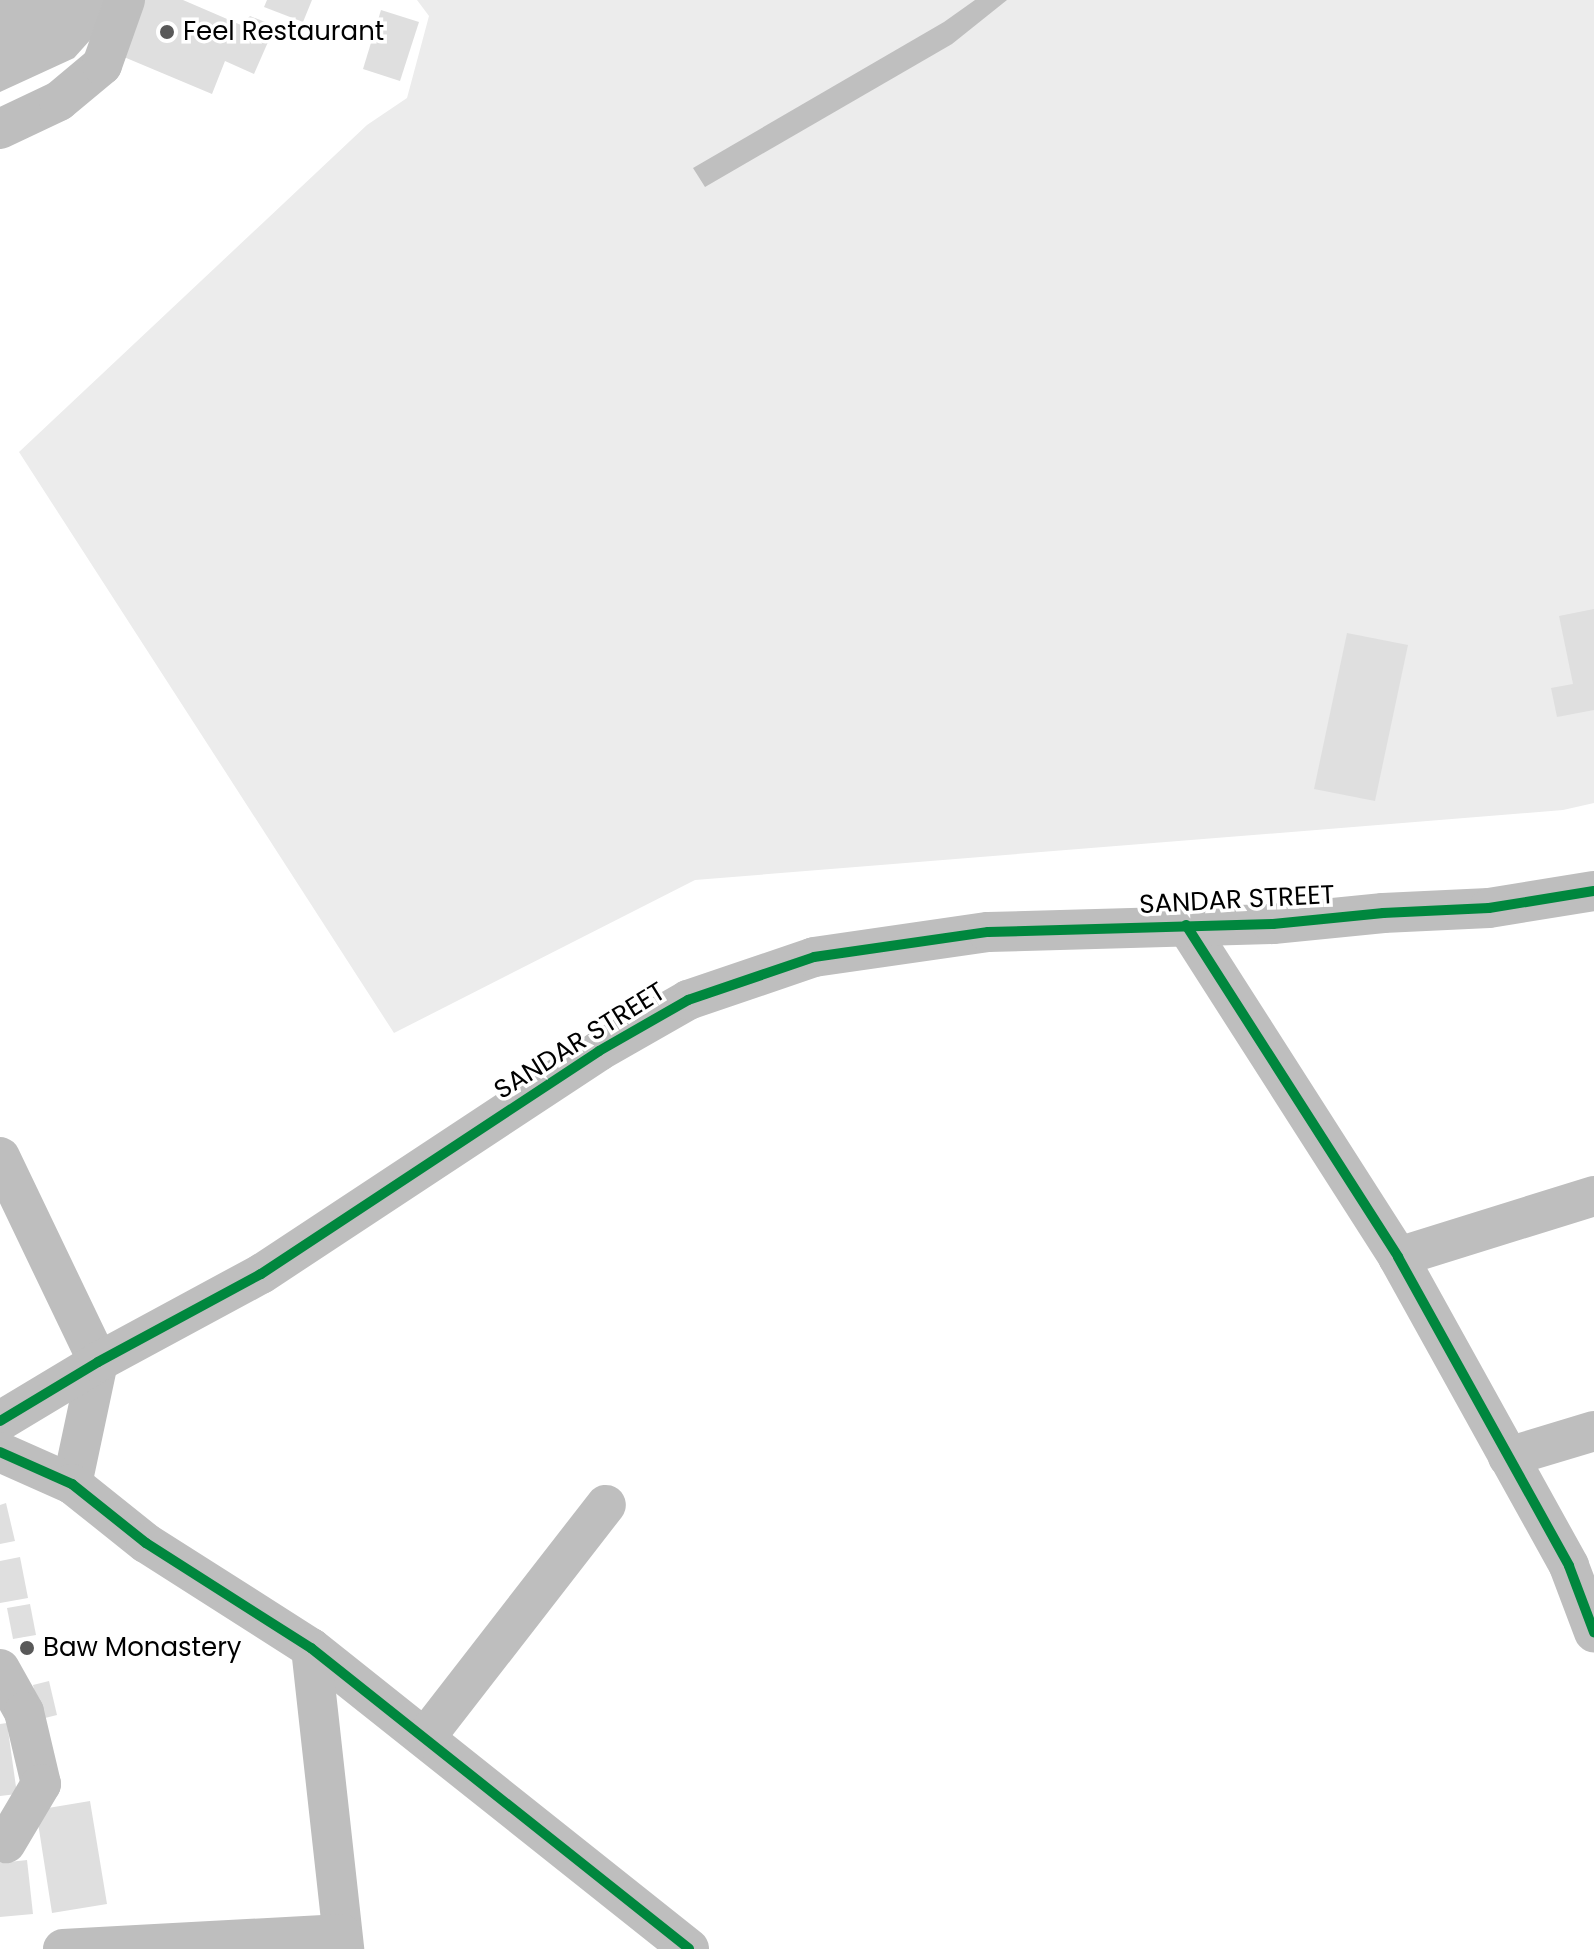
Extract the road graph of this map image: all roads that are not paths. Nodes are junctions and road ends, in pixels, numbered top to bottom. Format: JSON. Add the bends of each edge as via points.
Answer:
{"nodes":[{"id":1,"x":125,"y":0,"type":"edge"},
{"id":2,"x":0,"y":129,"type":"edge"},
{"id":3,"x":1594,"y":891,"type":"edge"},
{"id":4,"x":1186,"y":925,"type":"junction"},
{"id":5,"x":0,"y":1157,"type":"edge"},
{"id":6,"x":1594,"y":1196,"type":"edge"},
{"id":7,"x":1398,"y":1257,"type":"junction"},
{"id":8,"x":98,"y":1362,"type":"junction"},
{"id":9,"x":0,"y":1421,"type":"edge"},
{"id":10,"x":1594,"y":1431,"type":"edge"},
{"id":11,"x":0,"y":1452,"type":"edge"},
{"id":12,"x":1508,"y":1457,"type":"junction"},
{"id":13,"x":72,"y":1484,"type":"junction"},
{"id":14,"x":606,"y":1505,"type":"dead end"},
{"id":15,"x":1581,"y":1561,"type":"edge"},
{"id":16,"x":1594,"y":1632,"type":"edge"},
{"id":17,"x":311,"y":1648,"type":"junction"},
{"id":18,"x":0,"y":1669,"type":"edge"},
{"id":19,"x":425,"y":1738,"type":"junction"},
{"id":20,"x":6,"y":1843,"type":"dead end"},
{"id":21,"x":343,"y":1942,"type":"edge"},
{"id":22,"x":63,"y":1949,"type":"edge"},
{"id":23,"x":79,"y":1949,"type":"edge"},
{"id":24,"x":689,"y":1949,"type":"edge"}],
"edges":[{"from":1,"to":2,"type":"street","via":[[102,65],[59,101]]},
{"from":3,"to":4,"type":"street","name":"SANDAR STREET","via":[[1489,908]]},
{"from":4,"to":7,"type":"street"},
{"from":4,"to":8,"type":"street","name":"SANDAR STREET","via":[[988,932],[814,957],[688,1000],[599,1051],[261,1274]]},
{"from":5,"to":8,"type":"street"},
{"from":6,"to":7,"type":"street"},
{"from":7,"to":12,"type":"street"},
{"from":8,"to":9,"type":"street","name":"SANDAR STREET"},
{"from":8,"to":13,"type":"street"},
{"from":10,"to":12,"type":"street"},
{"from":11,"to":13,"type":"street"},
{"from":12,"to":15,"type":"street"},
{"from":13,"to":17,"type":"street","via":[[146,1543]]},
{"from":14,"to":19,"type":"street"},
{"from":15,"to":16,"type":"street"},
{"from":17,"to":19,"type":"street"},
{"from":17,"to":21,"type":"street"},
{"from":18,"to":20,"type":"street","via":[[24,1712],[41,1784]]},
{"from":19,"to":24,"type":"street"},
{"from":21,"to":23,"type":"street"},
{"from":22,"to":23,"type":"street"}]}
